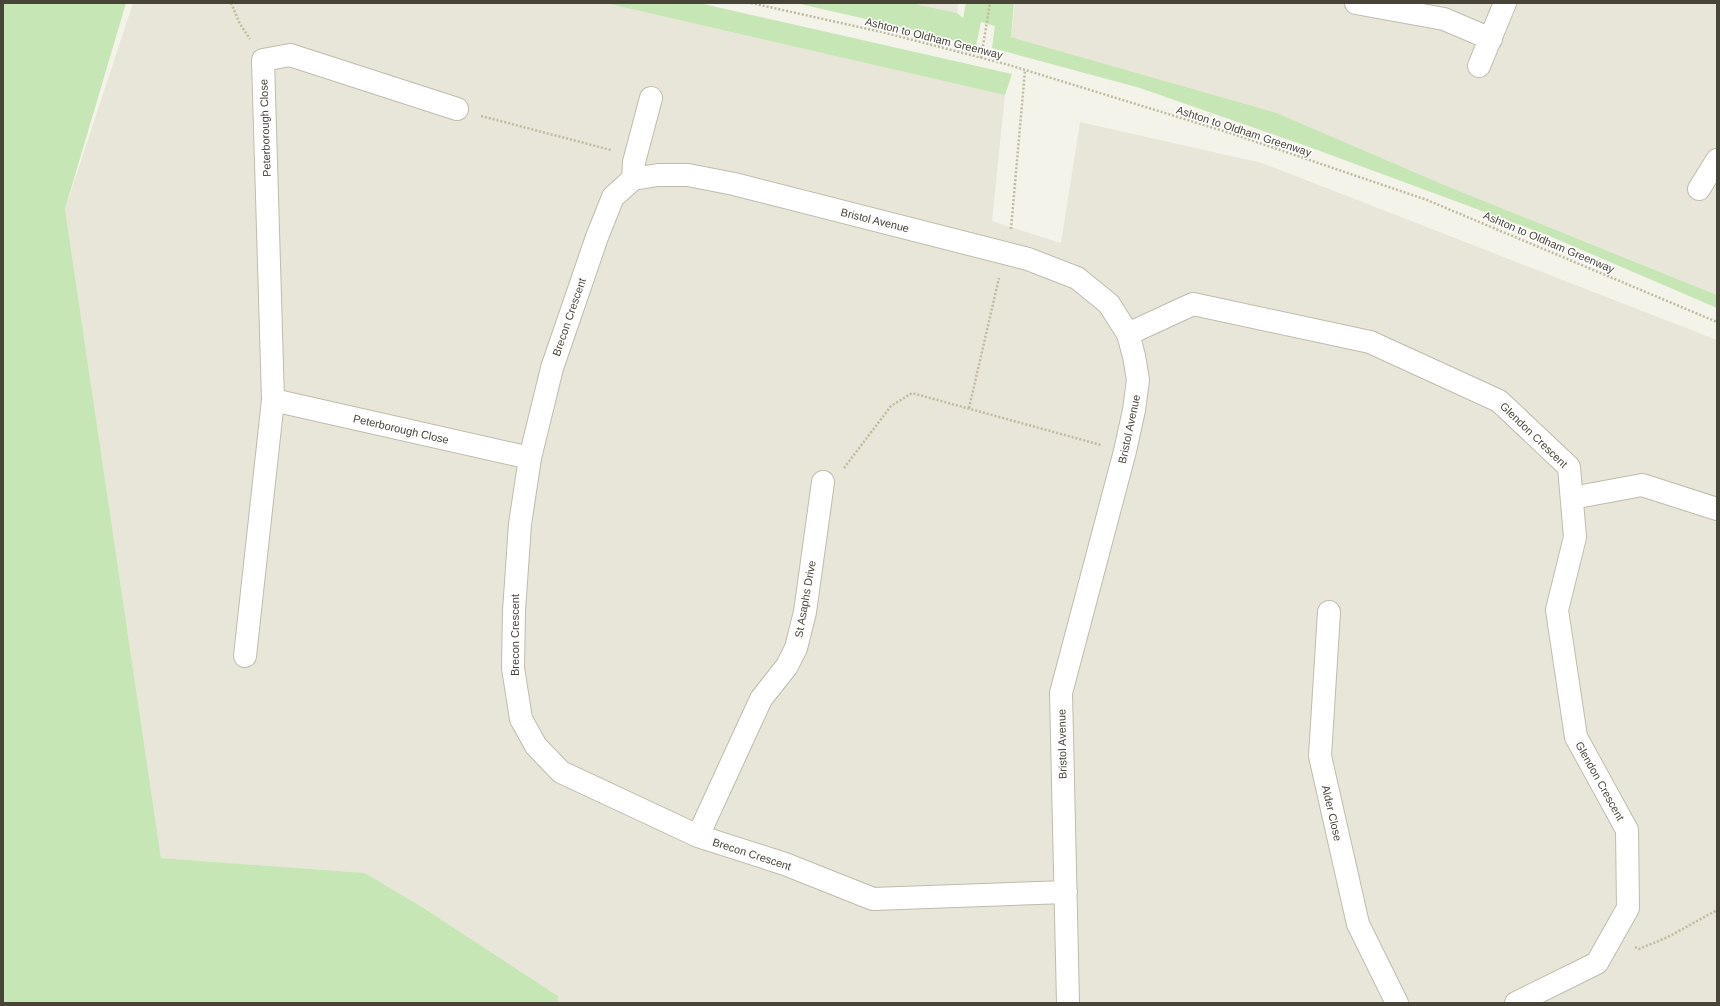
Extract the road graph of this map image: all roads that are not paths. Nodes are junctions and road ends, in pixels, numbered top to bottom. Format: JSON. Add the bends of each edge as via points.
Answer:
{"nodes":[{"id":1,"x":1356,"y":3,"type":"edge"},
{"id":2,"x":1505,"y":3,"type":"edge"},
{"id":3,"x":1491,"y":39,"type":"junction"},
{"id":4,"x":1480,"y":66,"type":"dead end"},
{"id":5,"x":650,"y":98,"type":"dead end"},
{"id":6,"x":458,"y":109,"type":"road end"},
{"id":7,"x":1717,"y":160,"type":"edge"},
{"id":8,"x":633,"y":179,"type":"junction"},
{"id":9,"x":1699,"y":189,"type":"dead end"},
{"id":10,"x":1128,"y":334,"type":"junction"},
{"id":11,"x":273,"y":400,"type":"junction"},
{"id":12,"x":530,"y":458,"type":"junction"},
{"id":13,"x":823,"y":482,"type":"road end"},
{"id":14,"x":1572,"y":498,"type":"junction"},
{"id":15,"x":1717,"y":509,"type":"edge"},
{"id":16,"x":1329,"y":612,"type":"dead end"},
{"id":17,"x":245,"y":656,"type":"dead end"},
{"id":18,"x":698,"y":836,"type":"junction"},
{"id":19,"x":1066,"y":892,"type":"junction"},
{"id":20,"x":1068,"y":1003,"type":"edge"},
{"id":21,"x":1397,"y":1003,"type":"edge"},
{"id":22,"x":1516,"y":1003,"type":"edge"}],
"edges":[{"from":1,"to":3,"type":"street","via":[[1444,19]]},
{"from":2,"to":3,"type":"street"},
{"from":3,"to":4,"type":"street"},
{"from":5,"to":8,"type":"street","via":[[635,157]]},
{"from":6,"to":11,"type":"street","name":"Peterborough Close","via":[[290,55],[263,60]]},
{"from":7,"to":9,"type":"street"},
{"from":8,"to":10,"type":"street","name":"Bristol Avenue","via":[[658,174],[688,175],[734,184],[1028,259],[1076,278],[1109,304]]},
{"from":8,"to":12,"type":"street","name":"Brecon Crescent","via":[[613,197],[597,238],[552,368]]},
{"from":10,"to":14,"type":"street","name":"Glendon Crescent","via":[[1193,304],[1370,342],[1499,401],[1569,466]]},
{"from":10,"to":19,"type":"street","name":"Bristol Avenue","via":[[1138,380],[1134,410],[1061,693]]},
{"from":11,"to":12,"type":"street","name":"Peterborough Close"},
{"from":11,"to":17,"type":"street","name":"Peterborough Close"},
{"from":12,"to":18,"type":"street","name":"Brecon Crescent","via":[[520,524],[514,611],[513,668],[521,719],[536,746],[561,772]]},
{"from":13,"to":18,"type":"street","name":"St Asaphs Drive","via":[[805,612],[796,648],[787,666],[761,699]]},
{"from":14,"to":15,"type":"street","via":[[1642,485]]},
{"from":14,"to":22,"type":"street","name":"Glendon Crescent","via":[[1575,537],[1557,610],[1576,737],[1627,830],[1628,908],[1597,963]]},
{"from":16,"to":21,"type":"street","name":"Alder Close","via":[[1320,756],[1358,924]]},
{"from":18,"to":19,"type":"street","name":"Brecon Crescent","via":[[785,864],[873,899]]},
{"from":19,"to":20,"type":"street","name":"Bristol Avenue"}]}
